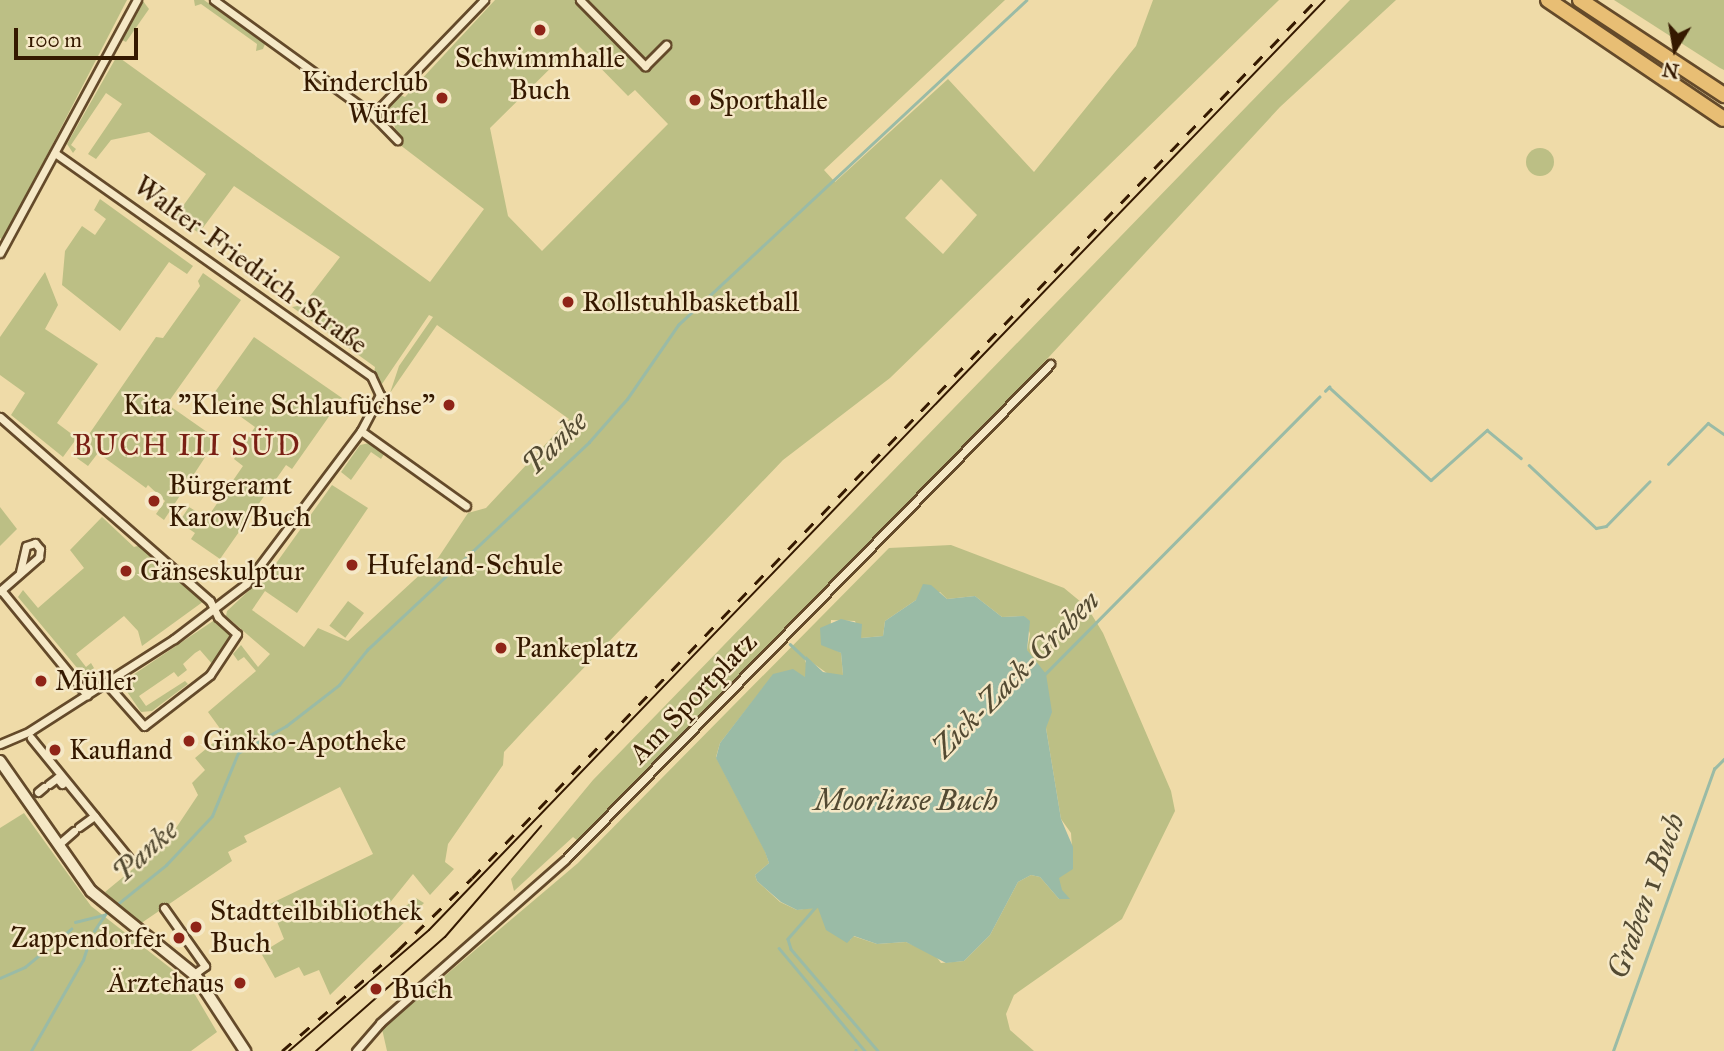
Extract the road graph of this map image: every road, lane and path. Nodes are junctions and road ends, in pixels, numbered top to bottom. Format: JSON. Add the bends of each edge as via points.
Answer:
{"nodes":[{"id":1,"x":137,"y":0,"type":"edge"},
{"id":2,"x":214,"y":0,"type":"edge"},
{"id":3,"x":484,"y":0,"type":"edge"},
{"id":4,"x":580,"y":0,"type":"edge"},
{"id":5,"x":1548,"y":0,"type":"edge"},
{"id":6,"x":1580,"y":0,"type":"edge"},
{"id":7,"x":666,"y":45,"type":"dead end"},
{"id":8,"x":1724,"y":95,"type":"edge"},
{"id":9,"x":373,"y":115,"type":"junction"},
{"id":10,"x":1724,"y":119,"type":"edge"},
{"id":11,"x":397,"y":140,"type":"dead end"},
{"id":12,"x":55,"y":153,"type":"junction"},
{"id":13,"x":0,"y":253,"type":"edge"},
{"id":14,"x":1050,"y":364,"type":"dead end"},
{"id":15,"x":0,"y":417,"type":"edge"},
{"id":16,"x":361,"y":431,"type":"junction"},
{"id":17,"x":466,"y":506,"type":"dead end"},
{"id":18,"x":20,"y":572,"type":"dead end"},
{"id":19,"x":0,"y":590,"type":"edge"},
{"id":20,"x":215,"y":610,"type":"junction"},
{"id":21,"x":106,"y":683,"type":"junction"},
{"id":22,"x":87,"y":695,"type":"junction"},
{"id":23,"x":32,"y":738,"type":"dead end"},
{"id":24,"x":0,"y":744,"type":"edge"},
{"id":25,"x":0,"y":761,"type":"edge"},
{"id":26,"x":68,"y":783,"type":"junction"},
{"id":27,"x":44,"y":788,"type":"dead end"},
{"id":28,"x":94,"y":816,"type":"junction"},
{"id":29,"x":59,"y":844,"type":"junction"},
{"id":30,"x":128,"y":857,"type":"dead end"},
{"id":31,"x":164,"y":908,"type":"dead end"},
{"id":32,"x":194,"y":974,"type":"junction"},
{"id":33,"x":243,"y":1051,"type":"edge"},
{"id":34,"x":356,"y":1051,"type":"edge"}],
"edges":[{"from":1,"to":12,"type":"street"},
{"from":2,"to":9,"type":"street"},
{"from":3,"to":9,"type":"street"},
{"from":4,"to":7,"type":"street","via":[[645,66]]},
{"from":5,"to":10,"type":"highway"},
{"from":6,"to":8,"type":"highway"},
{"from":9,"to":11,"type":"street"},
{"from":12,"to":13,"type":"street"},
{"from":12,"to":16,"type":"street","name":"Walter-Friedrich-Straße","via":[[371,376],[379,388],[379,401]]},
{"from":14,"to":34,"type":"street","name":"Am Sportplatz","via":[[565,860],[380,1023]]},
{"from":15,"to":20,"type":"street","via":[[37,445]]},
{"from":16,"to":17,"type":"street"},
{"from":16,"to":20,"type":"street","name":"Walter-Friedrich-Straße","via":[[262,566]]},
{"from":18,"to":19,"type":"street"},
{"from":19,"to":22,"type":"street"},
{"from":20,"to":21,"type":"street","name":"Walter-Friedrich-Straße"},
{"from":20,"to":21,"type":"street","via":[[237,634],[210,675],[144,726]]},
{"from":21,"to":22,"type":"street","name":"Walter-Friedrich-Straße"},
{"from":22,"to":24,"type":"street","name":"Walter-Friedrich-Straße"},
{"from":23,"to":26,"type":"street"},
{"from":25,"to":29,"type":"main road"},
{"from":26,"to":27,"type":"street","via":[[64,786],[57,778]]},
{"from":26,"to":28,"type":"street"},
{"from":28,"to":29,"type":"street"},
{"from":28,"to":30,"type":"street"},
{"from":29,"to":32,"type":"main road","via":[[104,905]]},
{"from":31,"to":32,"type":"street","via":[[205,967]]},
{"from":32,"to":33,"type":"main road"}]}
